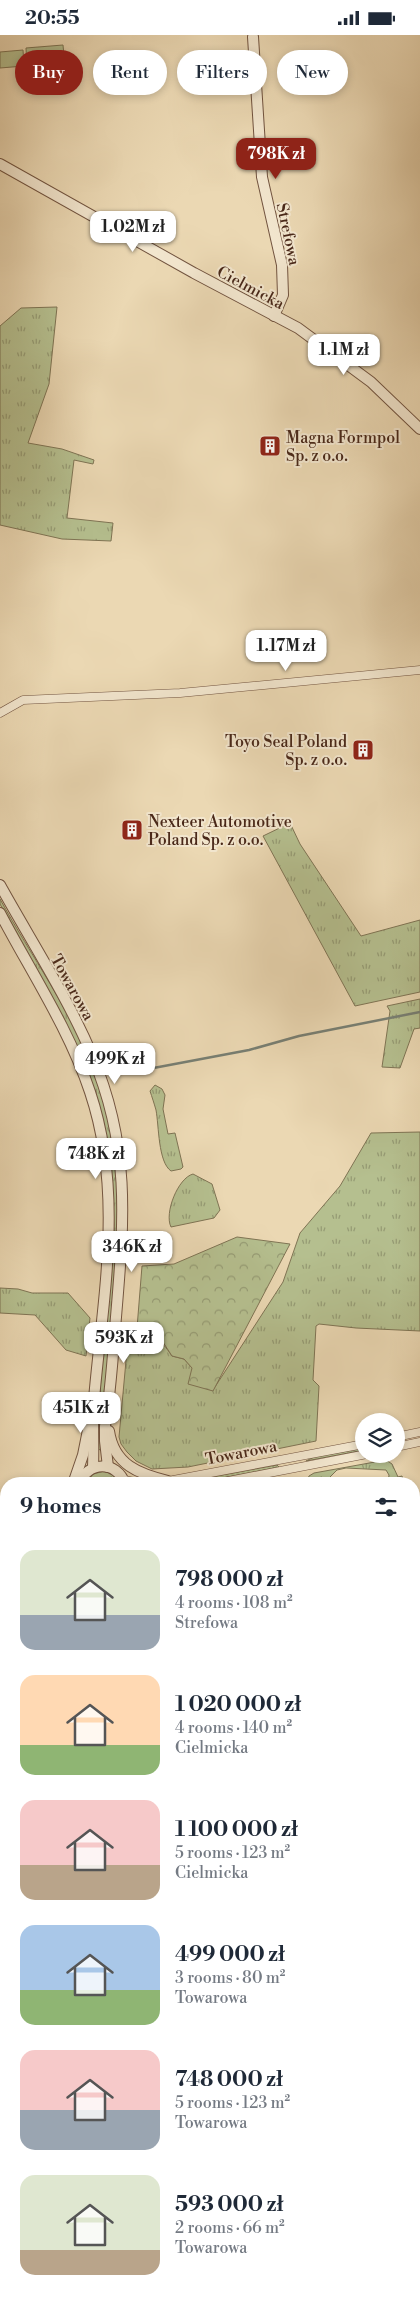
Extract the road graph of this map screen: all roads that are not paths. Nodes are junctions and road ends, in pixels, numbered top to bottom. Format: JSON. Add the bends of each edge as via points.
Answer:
{"nodes":[{"id":1,"x":253,"y":37,"type":"dead end"},
{"id":2,"x":0,"y":164,"type":"edge"},
{"id":3,"x":274,"y":316,"type":"junction"},
{"id":4,"x":420,"y":429,"type":"edge"},
{"id":5,"x":420,"y":670,"type":"edge"},
{"id":6,"x":0,"y":713,"type":"edge"},
{"id":7,"x":0,"y":885,"type":"edge"},
{"id":8,"x":0,"y":913,"type":"edge"},
{"id":9,"x":94,"y":1402,"type":"junction"},
{"id":10,"x":107,"y":1413,"type":"junction"},
{"id":11,"x":420,"y":1432,"type":"edge"},
{"id":12,"x":405,"y":1435,"type":"edge"},
{"id":13,"x":420,"y":1442,"type":"edge"},
{"id":14,"x":405,"y":1445,"type":"edge"},
{"id":15,"x":355,"y":1446,"type":"edge"},
{"id":16,"x":355,"y":1456,"type":"edge"},
{"id":17,"x":93,"y":1467,"type":"junction"},
{"id":18,"x":108,"y":1467,"type":"junction"},
{"id":19,"x":75,"y":1477,"type":"edge"},
{"id":20,"x":82,"y":1477,"type":"edge"},
{"id":21,"x":120,"y":1477,"type":"edge"},
{"id":22,"x":151,"y":1477,"type":"edge"},
{"id":23,"x":189,"y":1477,"type":"edge"},
{"id":24,"x":249,"y":1477,"type":"edge"}],
"edges":[{"from":1,"to":3,"type":"street","name":"Strefowa","via":[[262,177],[282,265],[283,295]]},
{"from":2,"to":3,"type":"street","name":"Cielmicka"},
{"from":3,"to":4,"type":"street","name":"Cielmicka","via":[[347,362]]},
{"from":5,"to":6,"type":"street","via":[[180,693],[23,700]]},
{"from":7,"to":10,"type":"street","name":"Towarowa","via":[[92,1056],[118,1143],[123,1231]]},
{"from":8,"to":9,"type":"street","name":"Towarowa","via":[[76,1056],[102,1138],[109,1183],[109,1235]]},
{"from":9,"to":17,"type":"street","name":"Towarowa"},
{"from":9,"to":19,"type":"street","via":[[83,1455]]},
{"from":10,"to":18,"type":"street","name":"Towarowa","via":[[104,1441]]},
{"from":10,"to":22,"type":"street","via":[[113,1447],[122,1460]]},
{"from":11,"to":12,"type":"street"},
{"from":13,"to":14,"type":"street"},
{"from":15,"to":23,"type":"street","name":"Towarowa"},
{"from":16,"to":24,"type":"street","name":"Towarowa"},
{"from":17,"to":18,"type":"street"},
{"from":17,"to":20,"type":"street"},
{"from":18,"to":21,"type":"street"}]}
